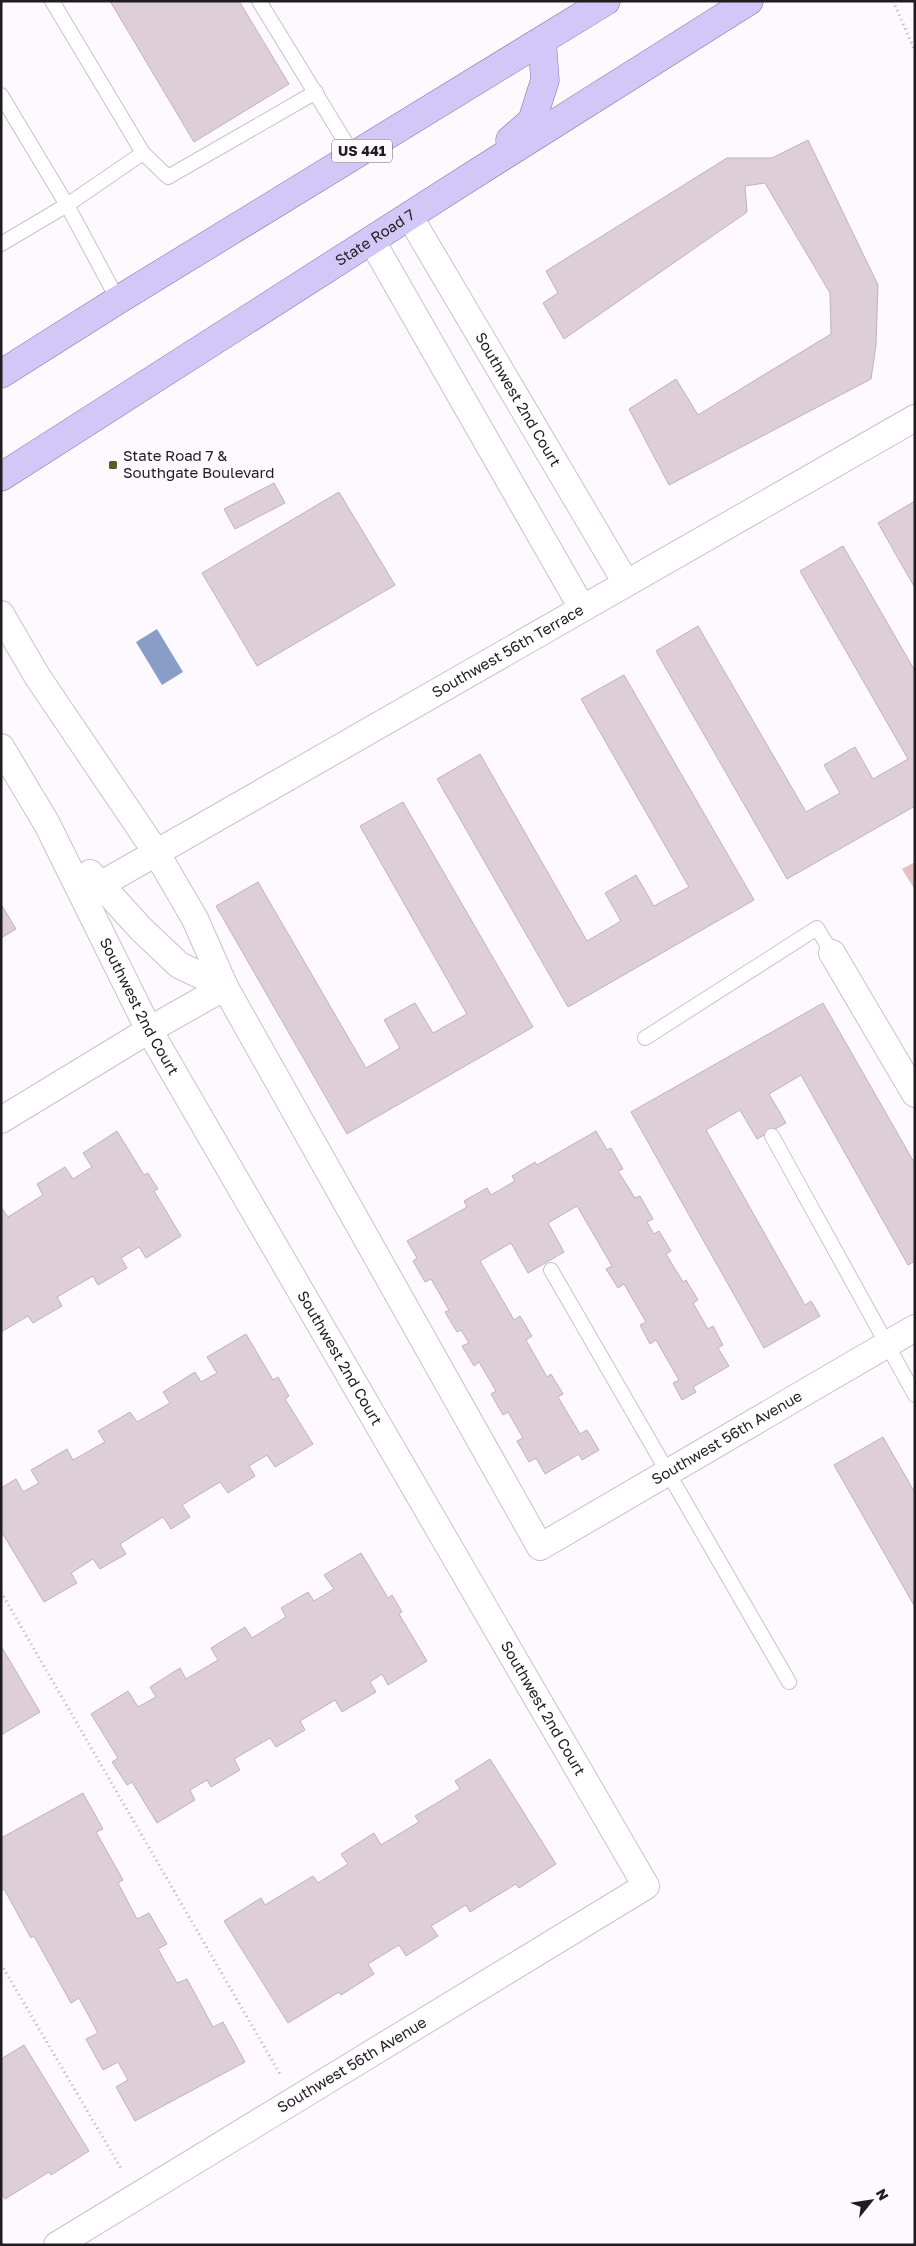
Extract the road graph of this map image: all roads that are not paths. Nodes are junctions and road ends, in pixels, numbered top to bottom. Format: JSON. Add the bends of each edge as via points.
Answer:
{"nodes":[{"id":1,"x":52,"y":1,"type":"edge"},
{"id":2,"x":259,"y":1,"type":"edge"},
{"id":3,"x":606,"y":1,"type":"edge"},
{"id":4,"x":749,"y":1,"type":"edge"},
{"id":5,"x":542,"y":41,"type":"junction"},
{"id":6,"x":316,"y":92,"type":"junction"},
{"id":7,"x":1,"y":95,"type":"edge"},
{"id":8,"x":143,"y":153,"type":"junction"},
{"id":9,"x":354,"y":156,"type":"junction"},
{"id":10,"x":470,"y":176,"type":"junction"},
{"id":11,"x":66,"y":205,"type":"junction"},
{"id":12,"x":410,"y":217,"type":"junction"},
{"id":13,"x":372,"y":240,"type":"junction"},
{"id":14,"x":1,"y":244,"type":"edge"},
{"id":15,"x":118,"y":300,"type":"junction"},
{"id":16,"x":1,"y":374,"type":"edge"},
{"id":17,"x":915,"y":418,"type":"edge"},
{"id":18,"x":1,"y":477,"type":"edge"},
{"id":19,"x":626,"y":583,"type":"junction"},
{"id":20,"x":582,"y":608,"type":"junction"},
{"id":21,"x":1,"y":614,"type":"edge"},
{"id":22,"x":1,"y":747,"type":"edge"},
{"id":23,"x":47,"y":824,"type":"junction"},
{"id":24,"x":156,"y":852,"type":"junction"},
{"id":25,"x":100,"y":885,"type":"junction"},
{"id":26,"x":832,"y":953,"type":"joint"},
{"id":27,"x":225,"y":987,"type":"junction"},
{"id":28,"x":149,"y":1030,"type":"junction"},
{"id":29,"x":645,"y":1038,"type":"dead end"},
{"id":30,"x":915,"y":1094,"type":"edge"},
{"id":31,"x":1,"y":1120,"type":"edge"},
{"id":32,"x":772,"y":1136,"type":"dead end"},
{"id":33,"x":551,"y":1270,"type":"dead end"},
{"id":34,"x":915,"y":1328,"type":"edge"},
{"id":35,"x":887,"y":1344,"type":"junction"},
{"id":36,"x":915,"y":1395,"type":"edge"},
{"id":37,"x":668,"y":1472,"type":"junction"},
{"id":38,"x":789,"y":1682,"type":"dead end"},
{"id":39,"x":646,"y":1886,"type":"joint"},
{"id":40,"x":57,"y":2245,"type":"edge"}],
"edges":[{"from":1,"to":8,"type":"lane"},
{"from":2,"to":6,"type":"lane"},
{"from":3,"to":5,"type":"main road","number":"US 441"},
{"from":4,"to":10,"type":"main road","name":"State Road 7"},
{"from":5,"to":9,"type":"main road","number":"US 441"},
{"from":5,"to":10,"type":"main road","via":[[545,80],[532,120]]},
{"from":6,"to":8,"type":"lane","via":[[168,176]]},
{"from":6,"to":9,"type":"lane"},
{"from":7,"to":11,"type":"lane"},
{"from":8,"to":11,"type":"lane"},
{"from":9,"to":15,"type":"main road","number":"US 441"},
{"from":10,"to":12,"type":"main road","name":"State Road 7"},
{"from":11,"to":14,"type":"lane"},
{"from":11,"to":15,"type":"lane"},
{"from":12,"to":13,"type":"main road","name":"State Road 7"},
{"from":12,"to":19,"type":"street","name":"Southwest 2nd Court"},
{"from":13,"to":18,"type":"main road","name":"State Road 7"},
{"from":13,"to":20,"type":"street"},
{"from":15,"to":16,"type":"main road","number":"US 441"},
{"from":17,"to":19,"type":"street","name":"Southwest 56th Terrace"},
{"from":19,"to":20,"type":"street","name":"Southwest 56th Terrace"},
{"from":20,"to":24,"type":"street","name":"Southwest 56th Terrace"},
{"from":21,"to":24,"type":"street","via":[[37,676]]},
{"from":22,"to":23,"type":"street","name":"Southwest 2nd Court"},
{"from":23,"to":25,"type":"street","name":"Southwest 2nd Court"},
{"from":23,"to":28,"type":"street","name":"Southwest 2nd Court"},
{"from":24,"to":25,"type":"street","name":"Southwest 56th Terrace"},
{"from":24,"to":27,"type":"street","via":[[195,919]]},
{"from":25,"to":27,"type":"street","name":"Southwest 2nd Court","via":[[179,965]]},
{"from":26,"to":29,"type":"lane","via":[[817,928]]},
{"from":26,"to":30,"type":"street"},
{"from":27,"to":28,"type":"street"},
{"from":27,"to":37,"type":"street","name":"Southwest 56th Avenue","via":[[540,1547]]},
{"from":28,"to":31,"type":"street"},
{"from":28,"to":39,"type":"street","name":"Southwest 2nd Court"},
{"from":32,"to":35,"type":"lane"},
{"from":33,"to":37,"type":"lane"},
{"from":34,"to":35,"type":"street","name":"Southwest 56th Avenue"},
{"from":35,"to":36,"type":"lane"},
{"from":35,"to":37,"type":"street","name":"Southwest 56th Avenue"},
{"from":37,"to":38,"type":"lane"},
{"from":39,"to":40,"type":"street","name":"Southwest 56th Avenue"}]}
